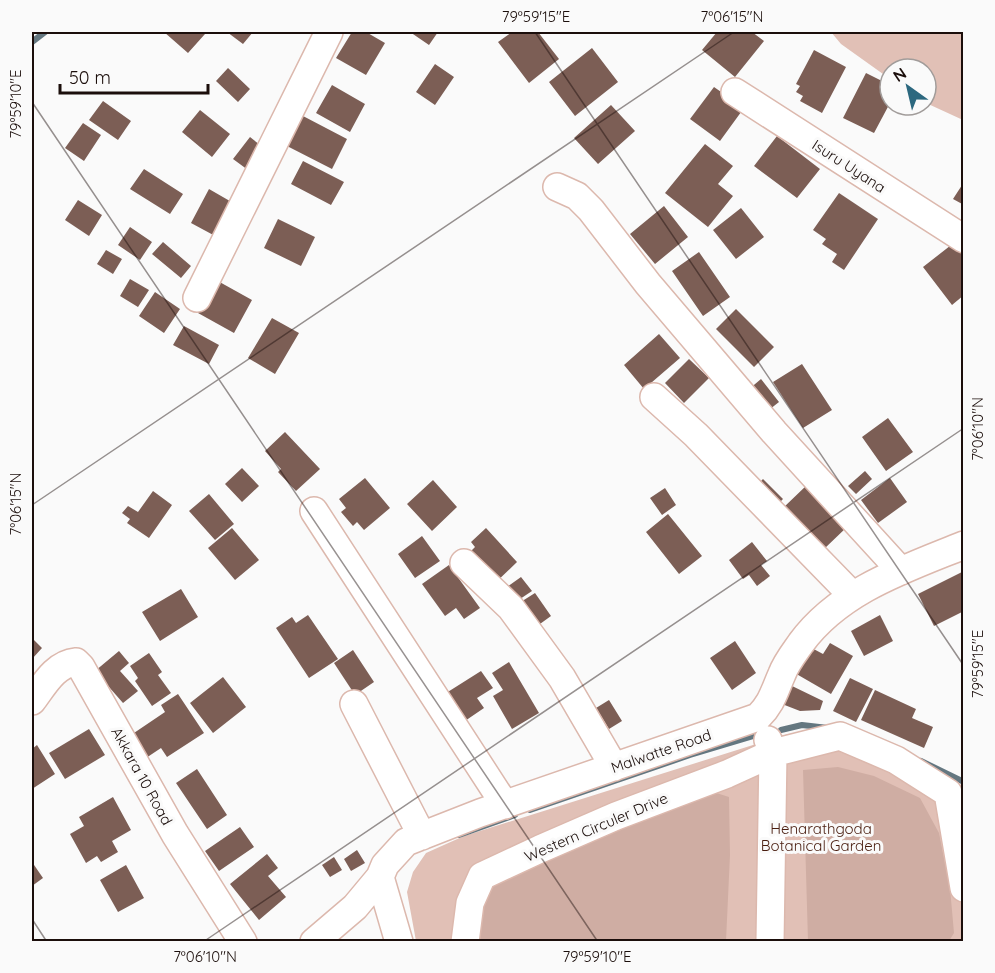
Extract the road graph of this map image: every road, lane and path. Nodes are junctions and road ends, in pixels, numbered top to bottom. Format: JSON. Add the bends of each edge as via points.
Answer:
{"nodes":[{"id":1,"x":319,"y":36,"type":"edge"},
{"id":2,"x":735,"y":92,"type":"dead end"},
{"id":3,"x":557,"y":187,"type":"dead end"},
{"id":4,"x":963,"y":239,"type":"edge"},
{"id":5,"x":197,"y":298,"type":"dead end"},
{"id":6,"x":654,"y":397,"type":"dead end"},
{"id":7,"x":314,"y":511,"type":"dead end"},
{"id":8,"x":963,"y":545,"type":"edge"},
{"id":9,"x":464,"y":563,"type":"dead end"},
{"id":10,"x":901,"y":571,"type":"junction"},
{"id":11,"x":852,"y":596,"type":"junction"},
{"id":12,"x":33,"y":696,"type":"edge"},
{"id":13,"x":354,"y":704,"type":"dead end"},
{"id":14,"x":758,"y":717,"type":"junction"},
{"id":15,"x":773,"y":753,"type":"junction"},
{"id":16,"x":614,"y":767,"type":"junction"},
{"id":17,"x":505,"y":805,"type":"junction"},
{"id":18,"x":422,"y":836,"type":"junction"},
{"id":19,"x":380,"y":877,"type":"junction"},
{"id":20,"x":963,"y":888,"type":"edge"},
{"id":21,"x":243,"y":942,"type":"edge"},
{"id":22,"x":314,"y":942,"type":"edge"},
{"id":23,"x":399,"y":942,"type":"edge"},
{"id":24,"x":465,"y":942,"type":"edge"},
{"id":25,"x":770,"y":942,"type":"edge"}],
"edges":[{"from":1,"to":5,"type":"street"},
{"from":2,"to":4,"type":"street","name":"Isuru Uyana"},
{"from":3,"to":10,"type":"street","via":[[577,196],[591,210],[752,406]]},
{"from":6,"to":11,"type":"street"},
{"from":7,"to":17,"type":"street"},
{"from":8,"to":10,"type":"street"},
{"from":9,"to":16,"type":"street","via":[[511,608],[562,678]]},
{"from":10,"to":11,"type":"street"},
{"from":11,"to":14,"type":"street","via":[[818,622],[783,672],[769,706]]},
{"from":12,"to":21,"type":"street","name":"Akkara 10 Road","via":[[68,662],[81,667],[175,834]]},
{"from":13,"to":18,"type":"street"},
{"from":14,"to":15,"type":"street"},
{"from":14,"to":16,"type":"street","name":"Malwatte Road"},
{"from":15,"to":20,"type":"street","name":"Western Circuler Drive","via":[[840,736],[896,760],[948,793]]},
{"from":15,"to":24,"type":"street","name":"Western Circuler Drive","via":[[482,876],[470,903]]},
{"from":15,"to":25,"type":"street"},
{"from":16,"to":17,"type":"street","name":"Malwatte Road"},
{"from":17,"to":18,"type":"street","name":"Malwatte Road"},
{"from":18,"to":19,"type":"street","name":"Malwatte Road","via":[[405,842]]},
{"from":19,"to":22,"type":"street","via":[[355,907]]},
{"from":19,"to":23,"type":"street"}]}
